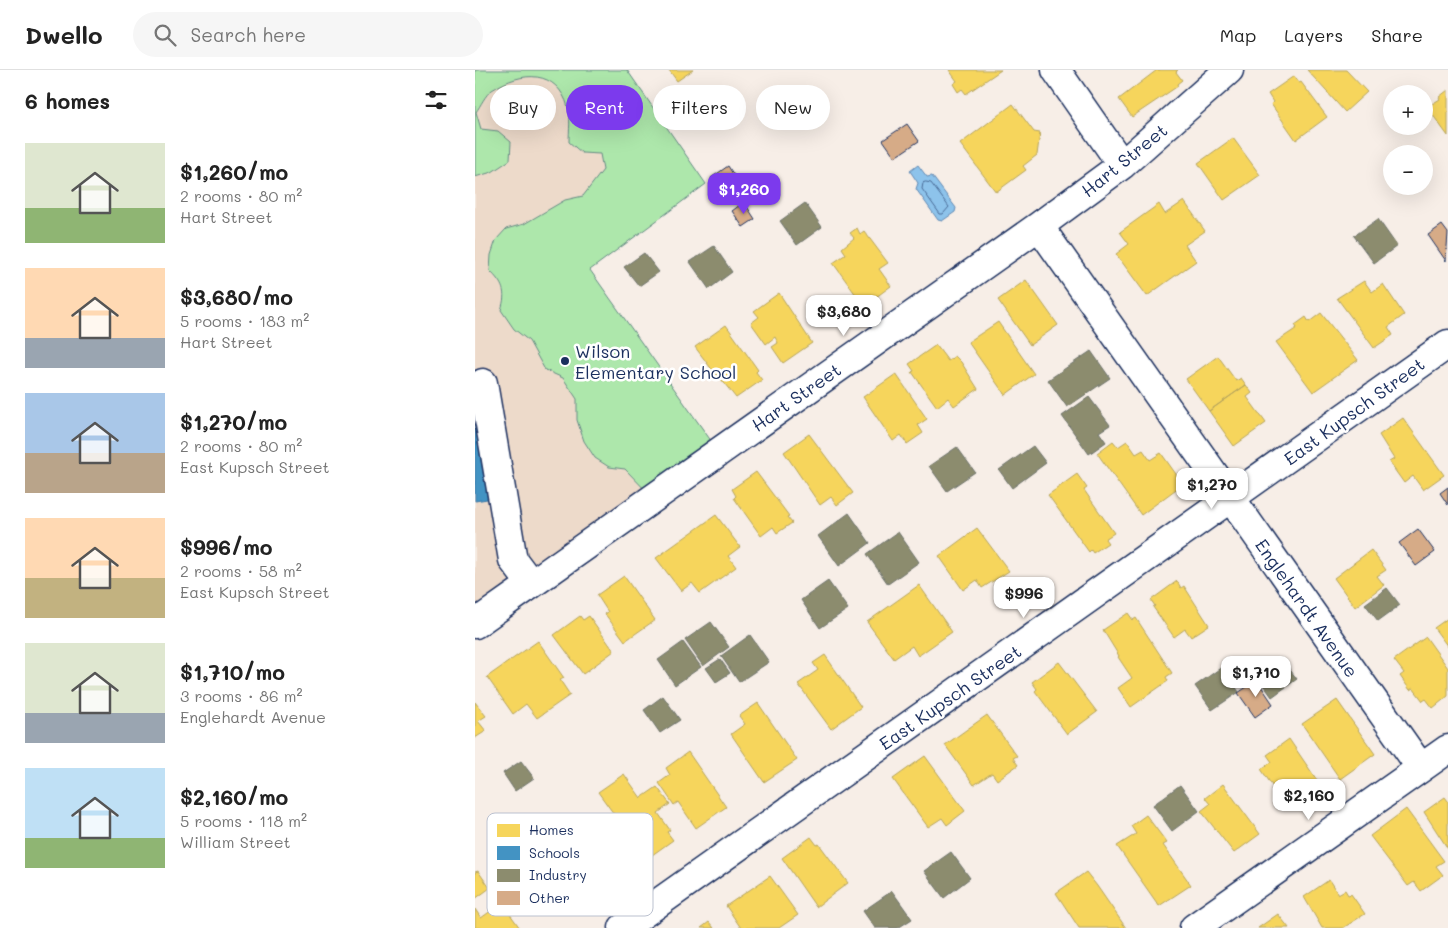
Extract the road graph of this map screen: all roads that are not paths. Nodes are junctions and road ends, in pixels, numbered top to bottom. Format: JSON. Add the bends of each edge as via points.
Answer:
{"nodes":[{"id":1,"x":1056,"y":70,"type":"edge"},
{"id":2,"x":1229,"y":70,"type":"edge"},
{"id":3,"x":1122,"y":165,"type":"junction"},
{"id":4,"x":1039,"y":226,"type":"junction"},
{"id":5,"x":1448,"y":344,"type":"edge"},
{"id":6,"x":483,"y":383,"type":"dead end"},
{"id":7,"x":1231,"y":499,"type":"junction"},
{"id":8,"x":531,"y":584,"type":"junction"},
{"id":9,"x":475,"y":624,"type":"edge"},
{"id":10,"x":1448,"y":749,"type":"edge"},
{"id":11,"x":1421,"y":768,"type":"junction"},
{"id":12,"x":653,"y":907,"type":"edge"},
{"id":13,"x":640,"y":916,"type":"edge"},
{"id":14,"x":623,"y":928,"type":"edge"},
{"id":15,"x":1195,"y":928,"type":"edge"}],
"edges":[{"from":1,"to":3,"type":"street"},
{"from":2,"to":3,"type":"street","name":"Hart Street"},
{"from":3,"to":4,"type":"street","name":"Hart Street"},
{"from":4,"to":7,"type":"street","name":"Englehardt Avenue"},
{"from":4,"to":8,"type":"street","name":"Hart Street"},
{"from":5,"to":7,"type":"street","name":"East Kupsch Street"},
{"from":6,"to":8,"type":"street","via":[[513,560]]},
{"from":7,"to":11,"type":"street","name":"Englehardt Avenue"},
{"from":7,"to":12,"type":"street","name":"East Kupsch Street"},
{"from":8,"to":9,"type":"street","name":"Hart Street"},
{"from":10,"to":11,"type":"street"},
{"from":11,"to":15,"type":"street"},
{"from":13,"to":14,"type":"street","name":"East Kupsch Street"}]}
